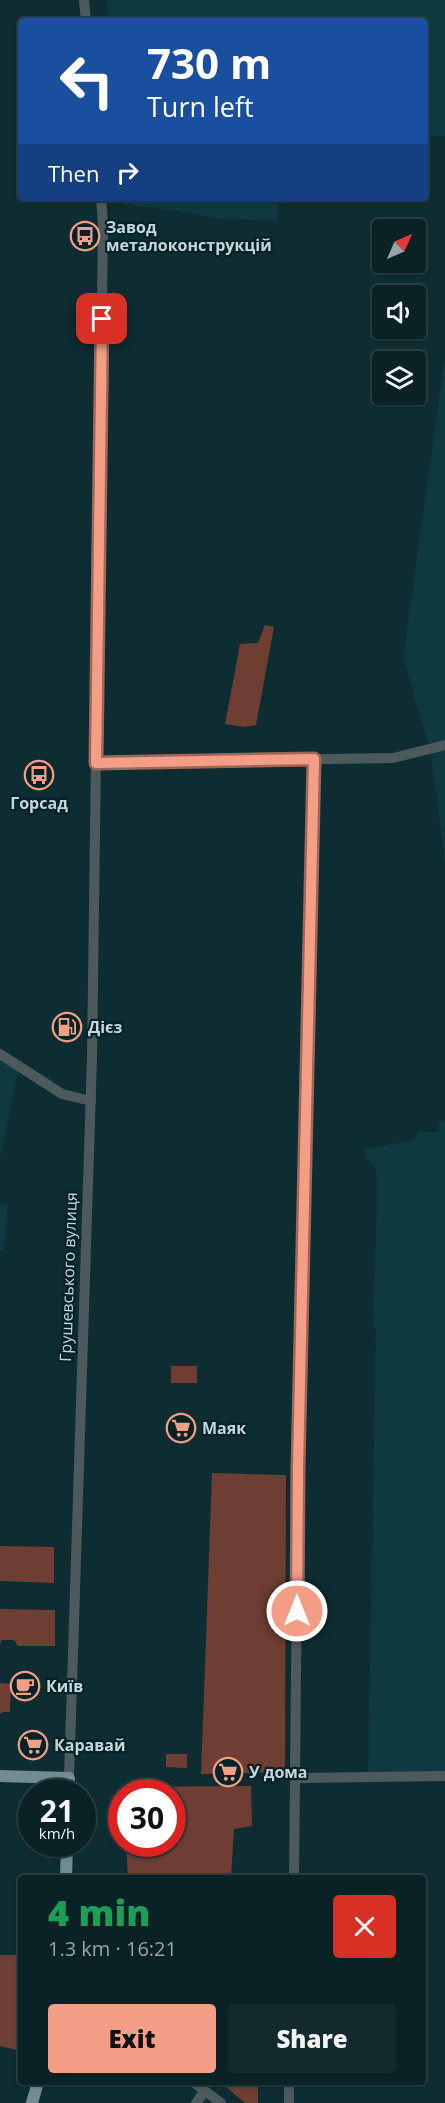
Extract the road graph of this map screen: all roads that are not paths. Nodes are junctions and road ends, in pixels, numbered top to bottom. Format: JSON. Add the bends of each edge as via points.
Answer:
{"nodes":[{"id":1,"x":84,"y":0,"type":"edge"},
{"id":2,"x":86,"y":18,"type":"edge"},
{"id":3,"x":101,"y":201,"type":"edge"},
{"id":4,"x":445,"y":745,"type":"edge"},
{"id":5,"x":314,"y":759,"type":"junction"},
{"id":6,"x":96,"y":763,"type":"junction"},
{"id":7,"x":0,"y":1054,"type":"edge"},
{"id":8,"x":91,"y":1101,"type":"junction"},
{"id":9,"x":0,"y":1776,"type":"edge"},
{"id":10,"x":445,"y":1776,"type":"edge"},
{"id":11,"x":69,"y":1778,"type":"joint"},
{"id":12,"x":297,"y":1778,"type":"junction"},
{"id":13,"x":67,"y":1857,"type":"edge"},
{"id":14,"x":66,"y":1875,"type":"edge"},
{"id":15,"x":294,"y":1875,"type":"edge"},
{"id":16,"x":37,"y":2085,"type":"edge"},
{"id":17,"x":197,"y":2085,"type":"edge"},
{"id":18,"x":289,"y":2085,"type":"edge"},
{"id":19,"x":205,"y":2091,"type":"junction"},
{"id":20,"x":32,"y":2103,"type":"edge"},
{"id":21,"x":196,"y":2103,"type":"edge"},
{"id":22,"x":221,"y":2103,"type":"edge"},
{"id":23,"x":289,"y":2103,"type":"edge"}],
"edges":[{"from":1,"to":2,"type":"street"},
{"from":3,"to":6,"type":"street","name":"Грушевського вулиця"},
{"from":4,"to":5,"type":"street","via":[[393,758]]},
{"from":5,"to":6,"type":"street"},
{"from":5,"to":12,"type":"street","via":[[298,1468]]},
{"from":6,"to":8,"type":"street","name":"Грушевського вулиця"},
{"from":7,"to":8,"type":"street","via":[[62,1094]]},
{"from":8,"to":11,"type":"street","name":"Грушевського вулиця"},
{"from":9,"to":11,"type":"main road"},
{"from":10,"to":12,"type":"street"},
{"from":12,"to":15,"type":"street"},
{"from":13,"to":14,"type":"main road"},
{"from":16,"to":20,"type":"main road"},
{"from":17,"to":19,"type":"street"},
{"from":18,"to":23,"type":"street"},
{"from":19,"to":21,"type":"street"},
{"from":19,"to":22,"type":"street"}]}
